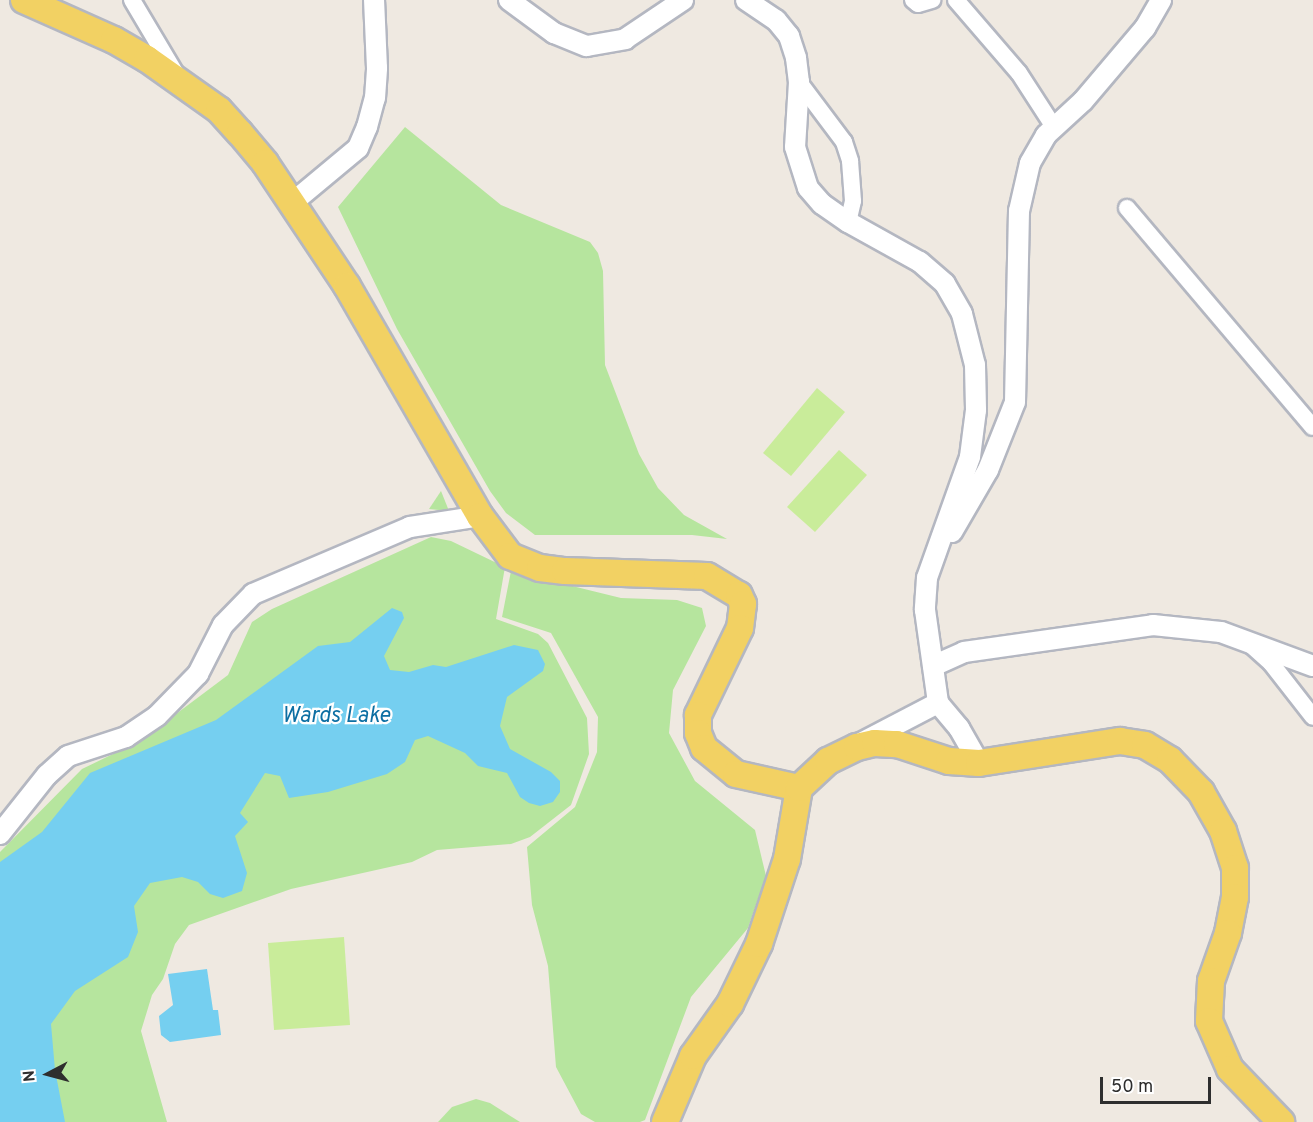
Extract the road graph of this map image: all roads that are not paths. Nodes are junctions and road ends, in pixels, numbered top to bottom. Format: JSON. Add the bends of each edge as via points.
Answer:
{"nodes":[{"id":1,"x":24,"y":0,"type":"edge"},
{"id":2,"x":132,"y":0,"type":"edge"},
{"id":3,"x":374,"y":0,"type":"edge"},
{"id":4,"x":509,"y":0,"type":"edge"},
{"id":5,"x":683,"y":0,"type":"edge"},
{"id":6,"x":913,"y":0,"type":"edge"},
{"id":7,"x":932,"y":0,"type":"edge"},
{"id":8,"x":956,"y":0,"type":"edge"},
{"id":9,"x":1161,"y":0,"type":"edge"},
{"id":10,"x":752,"y":1,"type":"edge"},
{"id":11,"x":182,"y":82,"type":"junction"},
{"id":12,"x":799,"y":82,"type":"junction"},
{"id":13,"x":1054,"y":127,"type":"junction"},
{"id":14,"x":292,"y":203,"type":"junction"},
{"id":15,"x":1127,"y":208,"type":"dead end"},
{"id":16,"x":848,"y":222,"type":"junction"},
{"id":17,"x":1313,"y":427,"type":"edge"},
{"id":18,"x":480,"y":516,"type":"junction"},
{"id":19,"x":932,"y":562,"type":"junction"},
{"id":20,"x":1221,"y":632,"type":"junction"},
{"id":21,"x":933,"y":666,"type":"junction"},
{"id":22,"x":1313,"y":666,"type":"edge"},
{"id":23,"x":938,"y":703,"type":"junction"},
{"id":24,"x":1313,"y":717,"type":"edge"},
{"id":25,"x":849,"y":750,"type":"junction"},
{"id":26,"x":979,"y":763,"type":"junction"},
{"id":27,"x":799,"y":788,"type":"junction"},
{"id":28,"x":0,"y":834,"type":"edge"},
{"id":29,"x":665,"y":1122,"type":"edge"},
{"id":30,"x":1281,"y":1122,"type":"edge"}],
"edges":[{"from":1,"to":11,"type":"main road","via":[[114,40]]},
{"from":2,"to":11,"type":"street"},
{"from":3,"to":14,"type":"street","via":[[376,78],[367,127],[358,148]]},
{"from":4,"to":5,"type":"street","via":[[554,33],[587,46],[625,39]]},
{"from":6,"to":7,"type":"street","via":[[923,4]]},
{"from":8,"to":13,"type":"street","via":[[1019,73]]},
{"from":9,"to":13,"type":"street","via":[[1145,28],[1105,76]]},
{"from":10,"to":12,"type":"street","via":[[789,36]]},
{"from":11,"to":14,"type":"main road","via":[[227,119]]},
{"from":12,"to":16,"type":"street","via":[[844,142],[850,160],[853,201]]},
{"from":12,"to":16,"type":"street","via":[[795,147],[799,166],[808,188],[822,204]]},
{"from":13,"to":19,"type":"street","via":[[1030,163],[1021,194],[1017,384],[1012,415],[988,470]]},
{"from":14,"to":18,"type":"main road","via":[[392,358]]},
{"from":15,"to":17,"type":"street"},
{"from":16,"to":19,"type":"street","via":[[920,262],[945,284],[962,314],[970,340],[976,410],[970,457]]},
{"from":18,"to":27,"type":"main road","via":[[510,556],[522,563],[565,571],[707,576],[734,589],[744,614],[733,648],[698,715],[698,733],[704,748],[736,774]]},
{"from":18,"to":28,"type":"street","via":[[410,526],[253,594],[228,618],[198,674],[157,716],[123,739],[68,756],[47,775]]},
{"from":19,"to":21,"type":"street","via":[[925,595]]},
{"from":20,"to":21,"type":"street","via":[[1153,625],[964,652]]},
{"from":20,"to":22,"type":"street"},
{"from":20,"to":24,"type":"street","via":[[1251,645],[1271,663]]},
{"from":21,"to":23,"type":"street"},
{"from":23,"to":25,"type":"street"},
{"from":23,"to":26,"type":"street","via":[[959,728]]},
{"from":25,"to":26,"type":"main road","via":[[867,744],[897,744],[949,761]]},
{"from":25,"to":27,"type":"main road","via":[[828,761]]},
{"from":26,"to":30,"type":"main road","via":[[1092,743],[1132,742],[1164,756],[1201,792],[1223,831],[1236,882],[1228,933],[1211,981],[1209,1021],[1230,1069]]},
{"from":27,"to":29,"type":"main road","via":[[787,859],[759,944],[730,1004],[693,1056]]}]}
